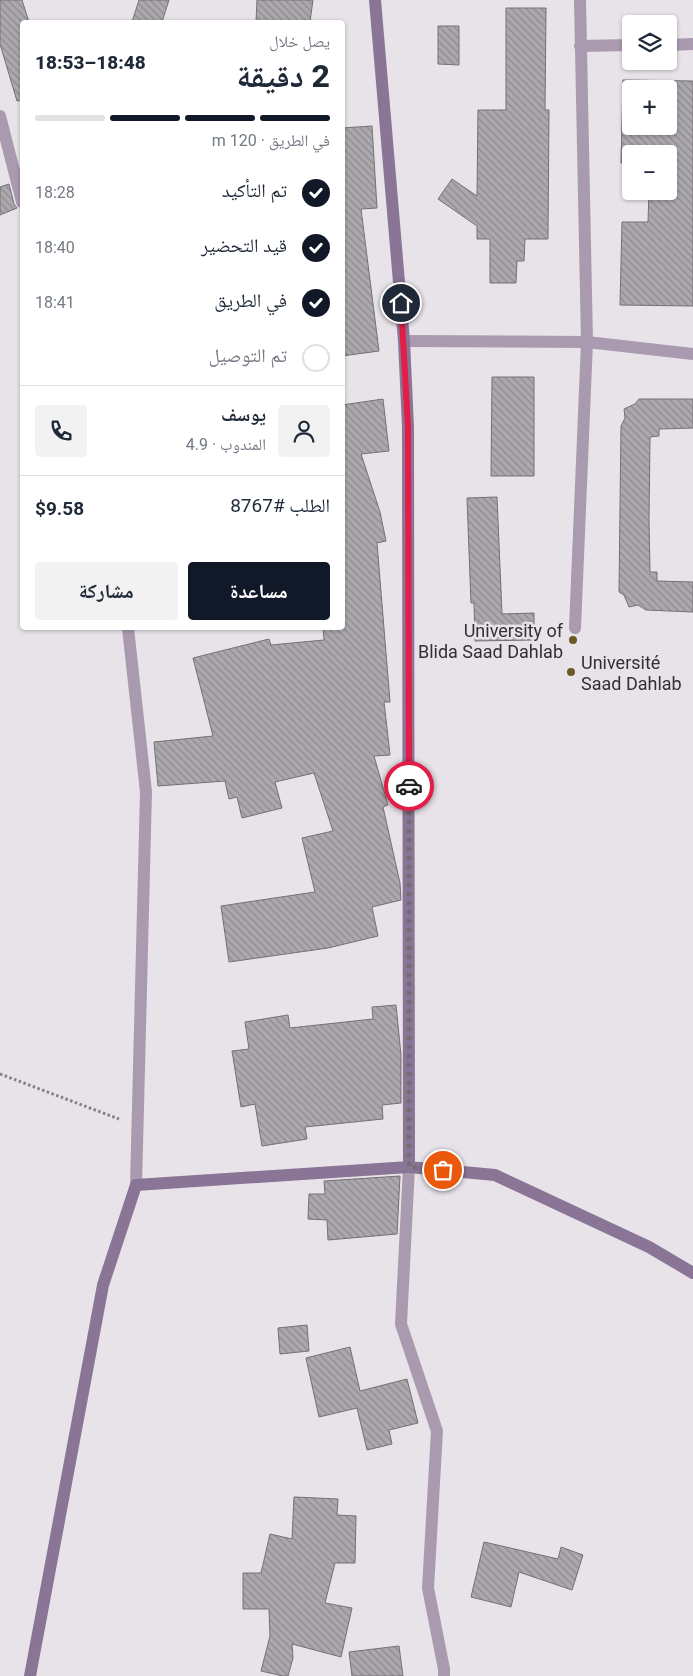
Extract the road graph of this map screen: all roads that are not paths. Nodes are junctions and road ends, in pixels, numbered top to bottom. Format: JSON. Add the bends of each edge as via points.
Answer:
{"nodes":[{"id":1,"x":375,"y":0,"type":"edge"},
{"id":2,"x":580,"y":0,"type":"edge"},
{"id":3,"x":693,"y":44,"type":"edge"},
{"id":4,"x":622,"y":45,"type":"edge"},
{"id":5,"x":677,"y":45,"type":"edge"},
{"id":6,"x":580,"y":46,"type":"junction"},
{"id":7,"x":0,"y":116,"type":"edge"},
{"id":8,"x":20,"y":194,"type":"edge"},
{"id":9,"x":404,"y":341,"type":"junction"},
{"id":10,"x":587,"y":342,"type":"junction"},
{"id":11,"x":693,"y":354,"type":"edge"},
{"id":12,"x":575,"y":628,"type":"dead end"},
{"id":13,"x":128,"y":630,"type":"edge"},
{"id":14,"x":409,"y":1167,"type":"junction"},
{"id":15,"x":136,"y":1185,"type":"junction"},
{"id":16,"x":693,"y":1273,"type":"edge"},
{"id":17,"x":30,"y":1676,"type":"edge"},
{"id":18,"x":444,"y":1676,"type":"edge"}],
"edges":[{"from":1,"to":9,"type":"street"},
{"from":2,"to":6,"type":"street"},
{"from":3,"to":5,"type":"street"},
{"from":4,"to":6,"type":"street"},
{"from":6,"to":10,"type":"street"},
{"from":7,"to":8,"type":"street"},
{"from":9,"to":10,"type":"street"},
{"from":9,"to":14,"type":"street","via":[[408,427]]},
{"from":10,"to":11,"type":"street"},
{"from":10,"to":12,"type":"street"},
{"from":13,"to":15,"type":"street","via":[[146,792]]},
{"from":14,"to":15,"type":"street"},
{"from":14,"to":16,"type":"street","via":[[495,1175],[649,1247]]},
{"from":14,"to":18,"type":"street","via":[[401,1324],[437,1431],[428,1588]]},
{"from":15,"to":17,"type":"street","via":[[103,1285]]}]}
